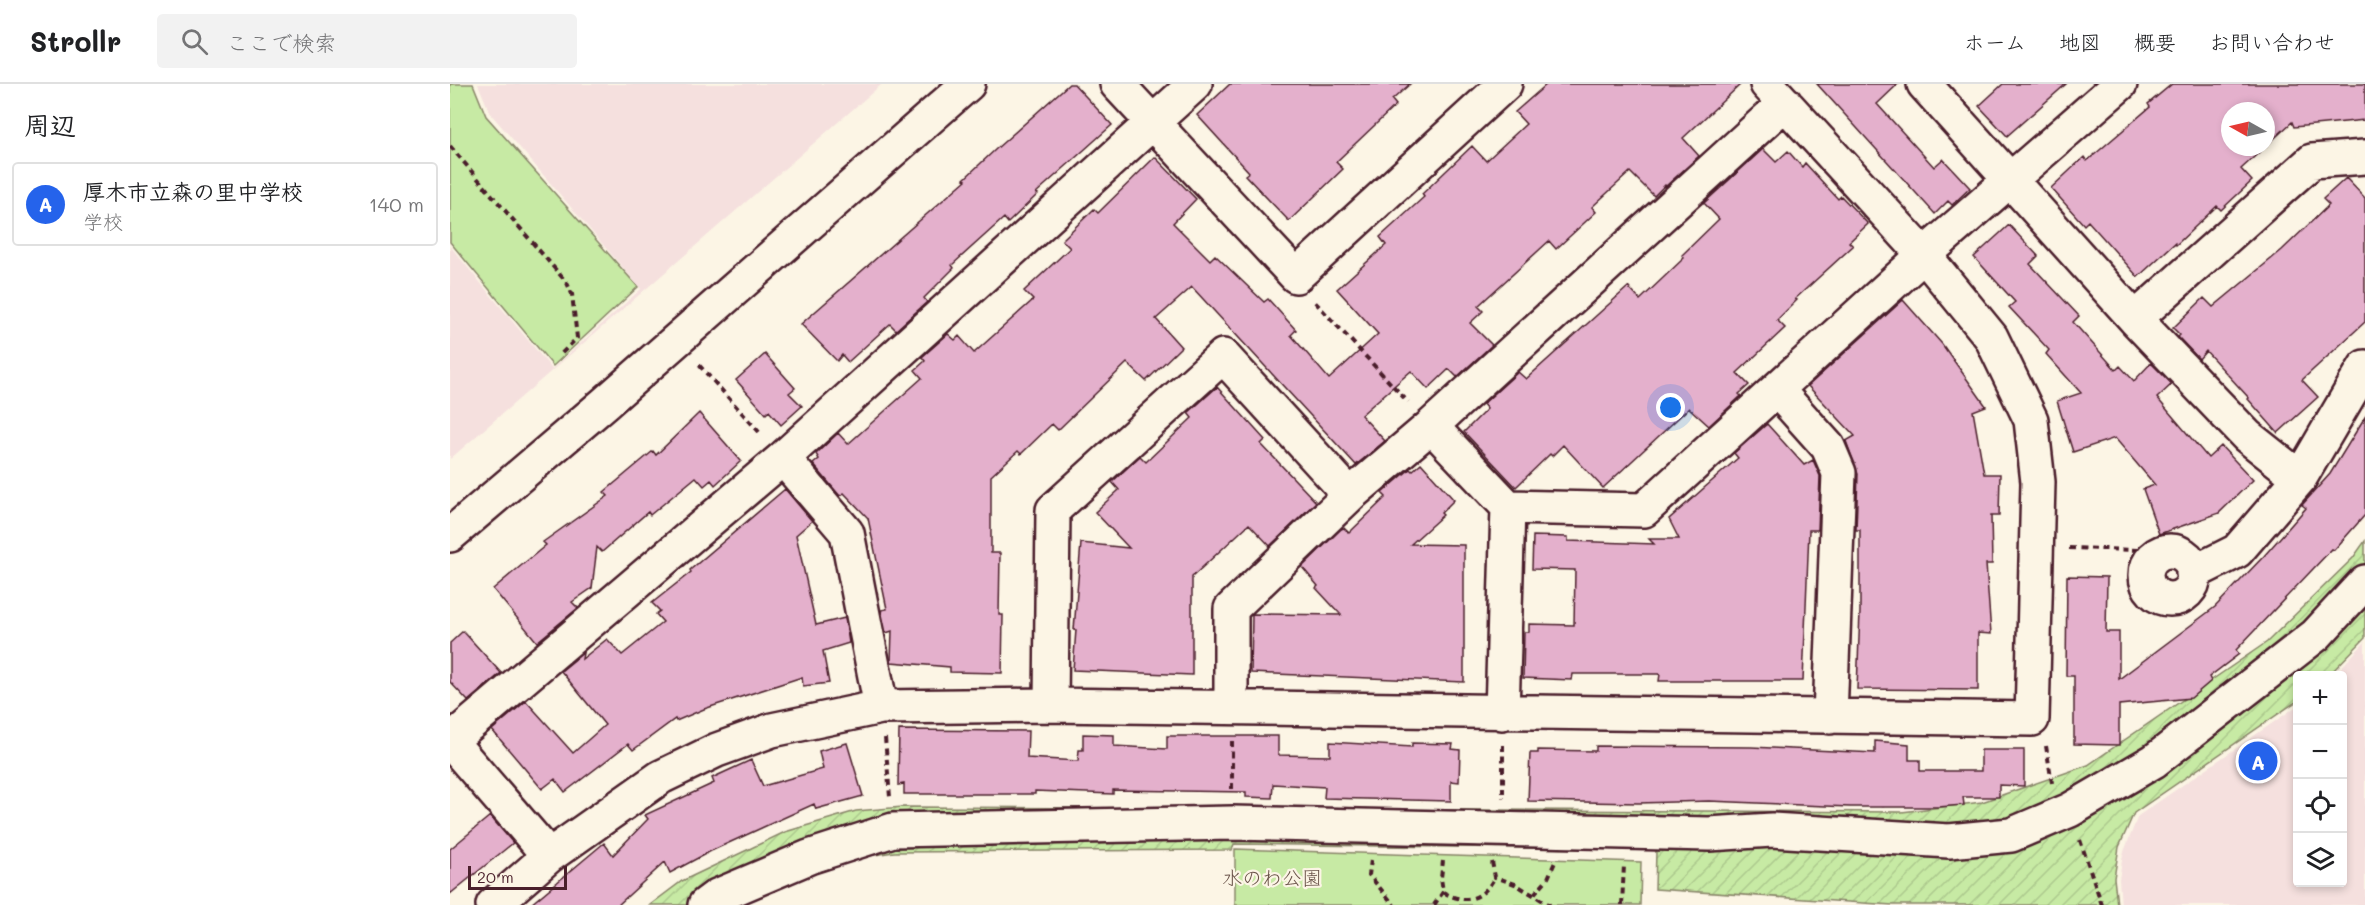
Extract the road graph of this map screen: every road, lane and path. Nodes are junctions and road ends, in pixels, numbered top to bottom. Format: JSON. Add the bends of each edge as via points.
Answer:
{"nodes":[{"id":1,"x":968,"y":84,"type":"edge"},
{"id":2,"x":1117,"y":84,"type":"edge"},
{"id":3,"x":1195,"y":84,"type":"edge"},
{"id":4,"x":1505,"y":84,"type":"edge"},
{"id":5,"x":1924,"y":84,"type":"edge"},
{"id":6,"x":2120,"y":84,"type":"edge"},
{"id":7,"x":1776,"y":93,"type":"edge"},
{"id":8,"x":1153,"y":123,"type":"junction"},
{"id":9,"x":450,"y":146,"type":"edge"},
{"id":10,"x":2365,"y":157,"type":"edge"},
{"id":11,"x":2011,"y":178,"type":"junction"},
{"id":12,"x":1924,"y":255,"type":"junction"},
{"id":13,"x":1296,"y":276,"type":"junction"},
{"id":14,"x":2135,"y":319,"type":"junction"},
{"id":15,"x":677,"y":340,"type":"junction"},
{"id":16,"x":561,"y":354,"type":"dead end"},
{"id":17,"x":2365,"y":366,"type":"edge"},
{"id":18,"x":1777,"y":390,"type":"junction"},
{"id":19,"x":1431,"y":426,"type":"junction"},
{"id":20,"x":783,"y":458,"type":"junction"},
{"id":21,"x":2300,"y":478,"type":"junction"},
{"id":22,"x":1350,"y":495,"type":"junction"},
{"id":23,"x":1508,"y":507,"type":"junction"},
{"id":24,"x":450,"y":535,"type":"edge"},
{"id":25,"x":2036,"y":548,"type":"junction"},
{"id":26,"x":2150,"y":562,"type":"joint"},
{"id":27,"x":2365,"y":582,"type":"edge"},
{"id":28,"x":1051,"y":705,"type":"junction"},
{"id":29,"x":881,"y":706,"type":"junction"},
{"id":30,"x":1232,"y":707,"type":"junction"},
{"id":31,"x":1502,"y":713,"type":"junction"},
{"id":32,"x":1830,"y":717,"type":"junction"},
{"id":33,"x":2032,"y":719,"type":"junction"},
{"id":34,"x":450,"y":741,"type":"edge"},
{"id":35,"x":885,"y":748,"type":"dead end"},
{"id":36,"x":890,"y":790,"type":"dead end"},
{"id":37,"x":2063,"y":812,"type":"junction"},
{"id":38,"x":1232,"y":824,"type":"junction"},
{"id":39,"x":1385,"y":826,"type":"junction"},
{"id":40,"x":1503,"y":829,"type":"junction"},
{"id":41,"x":1466,"y":836,"type":"junction"},
{"id":42,"x":549,"y":856,"type":"junction"},
{"id":43,"x":1495,"y":877,"type":"junction"},
{"id":44,"x":1443,"y":892,"type":"junction"},
{"id":45,"x":493,"y":905,"type":"edge"},
{"id":46,"x":705,"y":905,"type":"edge"},
{"id":47,"x":1394,"y":905,"type":"edge"},
{"id":48,"x":1434,"y":905,"type":"edge"},
{"id":49,"x":1550,"y":905,"type":"edge"},
{"id":50,"x":2102,"y":905,"type":"edge"}],
"edges":[{"from":1,"to":15,"type":"street"},
{"from":2,"to":8,"type":"street"},
{"from":3,"to":8,"type":"street"},
{"from":4,"to":13,"type":"street"},
{"from":5,"to":11,"type":"street"},
{"from":6,"to":11,"type":"street"},
{"from":7,"to":12,"type":"street"},
{"from":7,"to":19,"type":"street"},
{"from":8,"to":13,"type":"street"},
{"from":8,"to":20,"type":"street"},
{"from":9,"to":16,"type":"path","via":[[567,283],[577,338]]},
{"from":10,"to":14,"type":"street","via":[[2312,161]]},
{"from":11,"to":12,"type":"street"},
{"from":11,"to":14,"type":"street"},
{"from":12,"to":18,"type":"street"},
{"from":12,"to":25,"type":"street","via":[[1992,337],[2031,420],[2037,482]]},
{"from":13,"to":19,"type":"path"},
{"from":14,"to":21,"type":"street","via":[[2247,436]]},
{"from":15,"to":20,"type":"path"},
{"from":15,"to":24,"type":"street"},
{"from":17,"to":21,"type":"street"},
{"from":18,"to":23,"type":"street","via":[[1644,510]]},
{"from":18,"to":32,"type":"street","via":[[1828,447],[1839,473]]},
{"from":19,"to":22,"type":"street"},
{"from":19,"to":23,"type":"street"},
{"from":20,"to":29,"type":"street","via":[[847,533]]},
{"from":20,"to":34,"type":"street"},
{"from":21,"to":26,"type":"street","via":[[2237,551],[2193,573],[2186,592],[2173,599],[2155,594],[2147,582]]},
{"from":22,"to":28,"type":"street","via":[[1223,356],[1053,510]]},
{"from":22,"to":30,"type":"street","via":[[1231,609]]},
{"from":23,"to":31,"type":"street"},
{"from":25,"to":26,"type":"path","via":[[2137,550]]},
{"from":25,"to":33,"type":"street"},
{"from":27,"to":37,"type":"street","via":[[2316,635],[2242,693],[2154,760]]},
{"from":28,"to":29,"type":"street"},
{"from":28,"to":30,"type":"street"},
{"from":29,"to":42,"type":"street","via":[[772,730],[717,750],[661,777]]},
{"from":30,"to":31,"type":"street"},
{"from":30,"to":38,"type":"path"},
{"from":31,"to":32,"type":"street"},
{"from":31,"to":40,"type":"path"},
{"from":32,"to":33,"type":"street"},
{"from":33,"to":37,"type":"path","via":[[2048,751]]},
{"from":34,"to":42,"type":"street"},
{"from":35,"to":36,"type":"path"},
{"from":37,"to":40,"type":"street","via":[[2011,835],[1949,841],[1772,830],[1709,834]]},
{"from":37,"to":50,"type":"path"},
{"from":38,"to":39,"type":"street"},
{"from":38,"to":46,"type":"street","via":[[893,830],[809,857],[717,896]]},
{"from":39,"to":41,"type":"street"},
{"from":39,"to":47,"type":"path","via":[[1373,850],[1369,875]]},
{"from":40,"to":41,"type":"street"},
{"from":41,"to":43,"type":"path","via":[[1492,860]]},
{"from":41,"to":44,"type":"path","via":[[1442,862]]},
{"from":42,"to":45,"type":"street"},
{"from":43,"to":44,"type":"path","via":[[1480,896],[1466,899]]},
{"from":43,"to":49,"type":"path"},
{"from":44,"to":48,"type":"path"}]}
